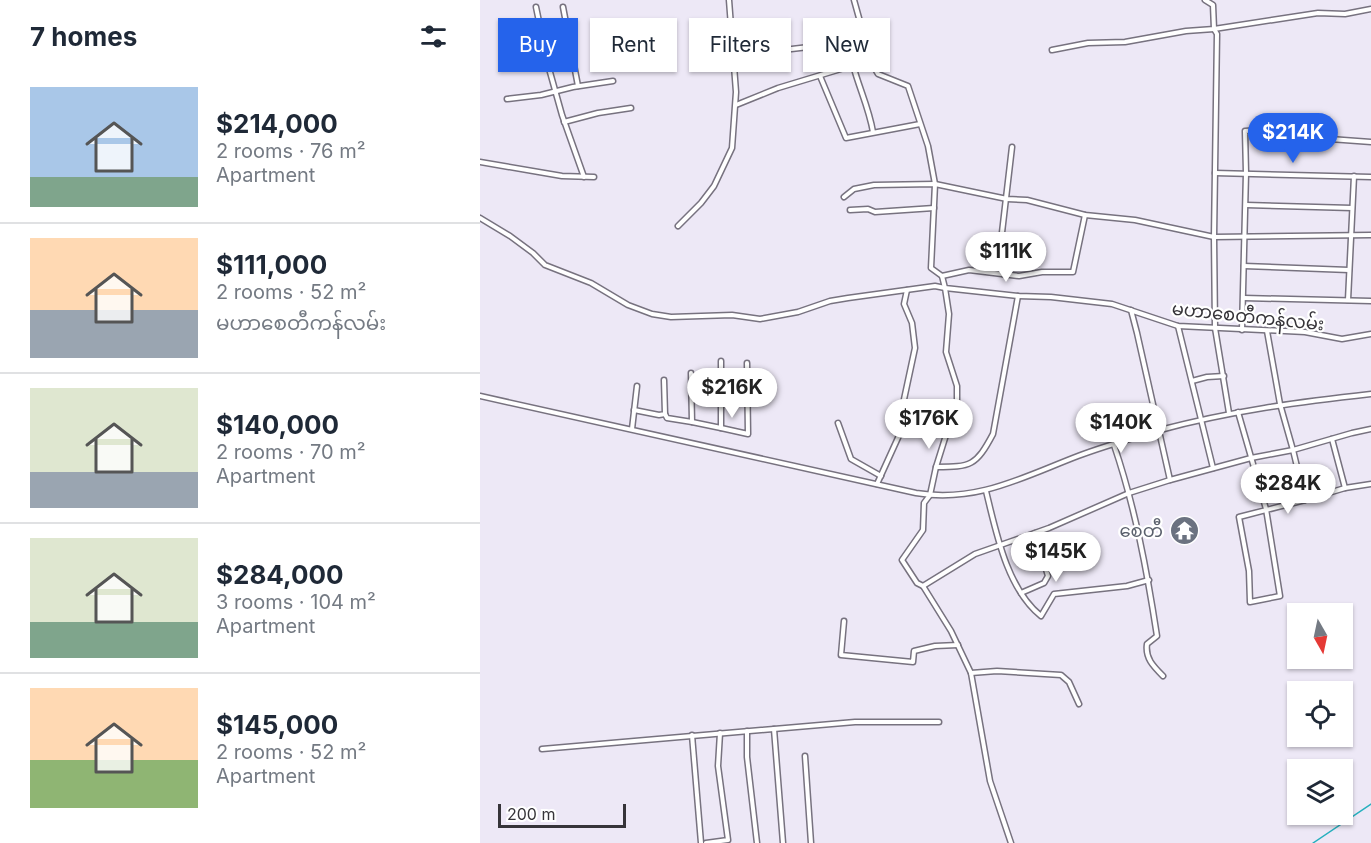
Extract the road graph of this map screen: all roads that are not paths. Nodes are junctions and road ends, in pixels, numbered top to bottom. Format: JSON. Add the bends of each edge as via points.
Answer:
{"nodes":[{"id":1,"x":729,"y":0,"type":"edge"},
{"id":2,"x":854,"y":0,"type":"edge"},
{"id":3,"x":1205,"y":0,"type":"edge"},
{"id":4,"x":536,"y":7,"type":"dead end"},
{"id":5,"x":563,"y":7,"type":"dead end"},
{"id":6,"x":1371,"y":9,"type":"edge"},
{"id":7,"x":730,"y":18,"type":"edge"},
{"id":8,"x":859,"y":18,"type":"edge"},
{"id":9,"x":1214,"y":29,"type":"junction"},
{"id":10,"x":1052,"y":50,"type":"dead end"},
{"id":11,"x":733,"y":72,"type":"edge"},
{"id":12,"x":832,"y":72,"type":"edge"},
{"id":13,"x":854,"y":72,"type":"edge"},
{"id":14,"x":877,"y":72,"type":"edge"},
{"id":15,"x":820,"y":76,"type":"junction"},
{"id":16,"x":613,"y":81,"type":"dead end"},
{"id":17,"x":578,"y":86,"type":"junction"},
{"id":18,"x":556,"y":93,"type":"junction"},
{"id":19,"x":507,"y":99,"type":"dead end"},
{"id":20,"x":736,"y":105,"type":"junction"},
{"id":21,"x":631,"y":108,"type":"dead end"},
{"id":22,"x":564,"y":122,"type":"junction"},
{"id":23,"x":920,"y":124,"type":"junction"},
{"id":24,"x":873,"y":132,"type":"junction"},
{"id":25,"x":1371,"y":142,"type":"edge"},
{"id":26,"x":1012,"y":147,"type":"dead end"},
{"id":27,"x":480,"y":162,"type":"edge"},
{"id":28,"x":1215,"y":173,"type":"junction"},
{"id":29,"x":1246,"y":173,"type":"junction"},
{"id":30,"x":1354,"y":176,"type":"junction"},
{"id":31,"x":584,"y":177,"type":"junction"},
{"id":32,"x":594,"y":177,"type":"dead end"},
{"id":33,"x":1371,"y":177,"type":"edge"},
{"id":34,"x":935,"y":184,"type":"junction"},
{"id":35,"x":844,"y":197,"type":"dead end"},
{"id":36,"x":1007,"y":199,"type":"junction"},
{"id":37,"x":1246,"y":205,"type":"junction"},
{"id":38,"x":934,"y":208,"type":"junction"},
{"id":39,"x":1352,"y":208,"type":"junction"},
{"id":40,"x":850,"y":210,"type":"dead end"},
{"id":41,"x":1085,"y":215,"type":"junction"},
{"id":42,"x":480,"y":218,"type":"edge"},
{"id":43,"x":678,"y":226,"type":"dead end"},
{"id":44,"x":1351,"y":236,"type":"junction"},
{"id":45,"x":1371,"y":236,"type":"edge"},
{"id":46,"x":1214,"y":237,"type":"junction"},
{"id":47,"x":1245,"y":237,"type":"junction"},
{"id":48,"x":1244,"y":266,"type":"junction"},
{"id":49,"x":1349,"y":270,"type":"junction"},
{"id":50,"x":1003,"y":274,"type":"junction"},
{"id":51,"x":942,"y":276,"type":"junction"},
{"id":52,"x":945,"y":288,"type":"junction"},
{"id":53,"x":908,"y":290,"type":"junction"},
{"id":54,"x":1018,"y":296,"type":"junction"},
{"id":55,"x":1244,"y":298,"type":"junction"},
{"id":56,"x":1348,"y":300,"type":"junction"},
{"id":57,"x":1371,"y":301,"type":"edge"},
{"id":58,"x":1131,"y":310,"type":"junction"},
{"id":59,"x":1178,"y":326,"type":"junction"},
{"id":60,"x":1215,"y":328,"type":"junction"},
{"id":61,"x":1242,"y":330,"type":"junction"},
{"id":62,"x":1267,"y":331,"type":"junction"},
{"id":63,"x":1371,"y":334,"type":"edge"},
{"id":64,"x":721,"y":361,"type":"dead end"},
{"id":65,"x":747,"y":363,"type":"dead end"},
{"id":66,"x":691,"y":373,"type":"dead end"},
{"id":67,"x":1224,"y":376,"type":"junction"},
{"id":68,"x":664,"y":380,"type":"dead end"},
{"id":69,"x":1192,"y":381,"type":"junction"},
{"id":70,"x":637,"y":386,"type":"dead end"},
{"id":71,"x":1371,"y":394,"type":"edge"},
{"id":72,"x":480,"y":396,"type":"edge"},
{"id":73,"x":1280,"y":404,"type":"junction"},
{"id":74,"x":634,"y":410,"type":"junction"},
{"id":75,"x":1238,"y":412,"type":"junction"},
{"id":76,"x":1229,"y":413,"type":"junction"},
{"id":77,"x":665,"y":414,"type":"junction"},
{"id":78,"x":1200,"y":421,"type":"junction"},
{"id":79,"x":692,"y":422,"type":"junction"},
{"id":80,"x":838,"y":423,"type":"dead end"},
{"id":81,"x":722,"y":428,"type":"junction"},
{"id":82,"x":632,"y":429,"type":"junction"},
{"id":83,"x":1371,"y":429,"type":"edge"},
{"id":84,"x":1160,"y":430,"type":"junction"},
{"id":85,"x":1332,"y":439,"type":"junction"},
{"id":86,"x":1114,"y":445,"type":"junction"},
{"id":87,"x":1293,"y":450,"type":"junction"},
{"id":88,"x":1251,"y":458,"type":"junction"},
{"id":89,"x":936,"y":467,"type":"junction"},
{"id":90,"x":1213,"y":468,"type":"junction"},
{"id":91,"x":881,"y":476,"type":"junction"},
{"id":92,"x":1170,"y":480,"type":"junction"},
{"id":93,"x":877,"y":484,"type":"junction"},
{"id":94,"x":1371,"y":484,"type":"edge"},
{"id":95,"x":1345,"y":488,"type":"junction"},
{"id":96,"x":986,"y":491,"type":"junction"},
{"id":97,"x":1129,"y":493,"type":"junction"},
{"id":98,"x":930,"y":495,"type":"junction"},
{"id":99,"x":1305,"y":500,"type":"junction"},
{"id":100,"x":1266,"y":509,"type":"junction"},
{"id":101,"x":1035,"y":533,"type":"junction"},
{"id":102,"x":1000,"y":545,"type":"junction"},
{"id":103,"x":1149,"y":580,"type":"junction"},
{"id":104,"x":923,"y":586,"type":"junction"},
{"id":105,"x":1021,"y":593,"type":"junction"},
{"id":106,"x":844,"y":621,"type":"dead end"},
{"id":107,"x":957,"y":645,"type":"junction"},
{"id":108,"x":970,"y":673,"type":"junction"},
{"id":109,"x":1162,"y":676,"type":"dead end"},
{"id":110,"x":1079,"y":704,"type":"dead end"},
{"id":111,"x":939,"y":722,"type":"dead end"},
{"id":112,"x":774,"y":729,"type":"junction"},
{"id":113,"x":747,"y":731,"type":"junction"},
{"id":114,"x":720,"y":733,"type":"junction"},
{"id":115,"x":692,"y":735,"type":"junction"},
{"id":116,"x":542,"y":749,"type":"dead end"},
{"id":117,"x":805,"y":756,"type":"dead end"},
{"id":118,"x":700,"y":843,"type":"edge"},
{"id":119,"x":706,"y":843,"type":"edge"},
{"id":120,"x":757,"y":843,"type":"edge"},
{"id":121,"x":783,"y":843,"type":"edge"},
{"id":122,"x":811,"y":843,"type":"edge"},
{"id":123,"x":1011,"y":843,"type":"edge"}],
"edges":[{"from":1,"to":7,"type":"street"},
{"from":2,"to":8,"type":"street"},
{"from":3,"to":9,"type":"street","via":[[1213,5]]},
{"from":4,"to":18,"type":"street"},
{"from":5,"to":17,"type":"street"},
{"from":6,"to":9,"type":"street"},
{"from":9,"to":10,"type":"street"},
{"from":9,"to":28,"type":"street"},
{"from":11,"to":20,"type":"street"},
{"from":12,"to":15,"type":"street"},
{"from":13,"to":24,"type":"street","via":[[866,99]]},
{"from":14,"to":23,"type":"street","via":[[909,86]]},
{"from":15,"to":20,"type":"street"},
{"from":15,"to":24,"type":"street","via":[[846,138]]},
{"from":16,"to":17,"type":"street"},
{"from":17,"to":18,"type":"street"},
{"from":18,"to":19,"type":"street"},
{"from":18,"to":22,"type":"street"},
{"from":20,"to":43,"type":"street","via":[[732,148],[720,175],[701,204]]},
{"from":21,"to":22,"type":"street"},
{"from":22,"to":31,"type":"street"},
{"from":23,"to":24,"type":"street"},
{"from":23,"to":34,"type":"street"},
{"from":25,"to":29,"type":"street","via":[[1278,129],[1245,131]]},
{"from":26,"to":36,"type":"street"},
{"from":27,"to":31,"type":"street"},
{"from":28,"to":29,"type":"street"},
{"from":28,"to":46,"type":"street"},
{"from":29,"to":30,"type":"street"},
{"from":29,"to":37,"type":"street"},
{"from":30,"to":33,"type":"street"},
{"from":30,"to":39,"type":"street"},
{"from":31,"to":32,"type":"street"},
{"from":34,"to":35,"type":"street","via":[[874,185],[854,189]]},
{"from":34,"to":36,"type":"street"},
{"from":34,"to":38,"type":"street"},
{"from":36,"to":41,"type":"street","via":[[1027,200]]},
{"from":36,"to":50,"type":"street","via":[[1001,241]]},
{"from":37,"to":39,"type":"street"},
{"from":37,"to":47,"type":"street"},
{"from":38,"to":40,"type":"street"},
{"from":38,"to":51,"type":"street","via":[[931,268]]},
{"from":39,"to":44,"type":"street"},
{"from":41,"to":46,"type":"street","via":[[1135,220]]},
{"from":41,"to":50,"type":"street","via":[[1073,272]]},
{"from":42,"to":53,"type":"street","name":"မဟာစေတီကန်လမ်း","via":[[545,265],[652,314],[760,319],[839,300]]},
{"from":44,"to":45,"type":"street"},
{"from":44,"to":47,"type":"street"},
{"from":44,"to":49,"type":"street"},
{"from":46,"to":47,"type":"street"},
{"from":46,"to":60,"type":"street"},
{"from":47,"to":48,"type":"street"},
{"from":48,"to":49,"type":"street"},
{"from":48,"to":55,"type":"street"},
{"from":49,"to":56,"type":"street"},
{"from":50,"to":51,"type":"street","via":[[969,270]]},
{"from":51,"to":52,"type":"street"},
{"from":52,"to":53,"type":"street","name":"မဟာစေတီကန်လမ်း"},
{"from":52,"to":54,"type":"street","name":"မဟာစေတီကန်လမ်း"},
{"from":52,"to":89,"type":"street","via":[[949,314],[946,352],[957,386],[957,400]]},
{"from":53,"to":91,"type":"street","via":[[904,304],[912,323],[915,348],[902,429]]},
{"from":54,"to":58,"type":"street","name":"မဟာစေတီကန်လမ်း","via":[[1112,304]]},
{"from":54,"to":89,"type":"street","via":[[993,434],[984,452],[971,465]]},
{"from":55,"to":56,"type":"street"},
{"from":55,"to":61,"type":"street"},
{"from":56,"to":57,"type":"street"},
{"from":58,"to":59,"type":"street","name":"မဟာစေတီကန်လမ်း"},
{"from":58,"to":84,"type":"street"},
{"from":59,"to":60,"type":"street","name":"မဟာစေတီကန်လမ်း"},
{"from":59,"to":69,"type":"street"},
{"from":60,"to":61,"type":"street","name":"မဟာစေတီကန်လမ်း"},
{"from":60,"to":67,"type":"street"},
{"from":61,"to":62,"type":"street","name":"မဟာစေတီကန်လမ်း"},
{"from":62,"to":63,"type":"street","name":"မဟာစေတီကန်လမ်း","via":[[1305,332],[1342,339]]},
{"from":62,"to":73,"type":"street"},
{"from":64,"to":81,"type":"street"},
{"from":65,"to":81,"type":"street","via":[[748,434]]},
{"from":66,"to":79,"type":"street"},
{"from":67,"to":69,"type":"street"},
{"from":67,"to":76,"type":"street"},
{"from":68,"to":77,"type":"street"},
{"from":69,"to":78,"type":"street"},
{"from":70,"to":74,"type":"street"},
{"from":71,"to":73,"type":"street"},
{"from":72,"to":82,"type":"street"},
{"from":73,"to":75,"type":"street"},
{"from":73,"to":87,"type":"street"},
{"from":74,"to":77,"type":"street"},
{"from":74,"to":82,"type":"street"},
{"from":75,"to":76,"type":"street"},
{"from":75,"to":88,"type":"street"},
{"from":76,"to":78,"type":"street"},
{"from":77,"to":79,"type":"street","via":[[667,418]]},
{"from":78,"to":84,"type":"street"},
{"from":78,"to":90,"type":"street"},
{"from":79,"to":81,"type":"street"},
{"from":80,"to":91,"type":"street","via":[[851,459]]},
{"from":82,"to":93,"type":"street"},
{"from":83,"to":85,"type":"street"},
{"from":84,"to":86,"type":"street"},
{"from":84,"to":92,"type":"street"},
{"from":85,"to":87,"type":"street"},
{"from":85,"to":95,"type":"street"},
{"from":86,"to":96,"type":"street"},
{"from":86,"to":97,"type":"street"},
{"from":87,"to":88,"type":"street"},
{"from":87,"to":99,"type":"street"},
{"from":88,"to":90,"type":"street"},
{"from":88,"to":100,"type":"street"},
{"from":89,"to":98,"type":"street"},
{"from":90,"to":92,"type":"street"},
{"from":91,"to":93,"type":"street"},
{"from":92,"to":97,"type":"street"},
{"from":93,"to":98,"type":"street"},
{"from":94,"to":95,"type":"street"},
{"from":95,"to":99,"type":"street"},
{"from":96,"to":98,"type":"street"},
{"from":96,"to":102,"type":"street"},
{"from":97,"to":101,"type":"street"},
{"from":97,"to":103,"type":"street"},
{"from":98,"to":104,"type":"street","via":[[924,503],[923,530],[902,560]]},
{"from":99,"to":100,"type":"street"},
{"from":100,"to":100,"type":"street","via":[[1280,596],[1250,602],[1239,517]]},
{"from":101,"to":102,"type":"street"},
{"from":101,"to":105,"type":"street","via":[[1048,576],[1044,583]]},
{"from":102,"to":104,"type":"street","via":[[975,554]]},
{"from":102,"to":105,"type":"street"},
{"from":103,"to":105,"type":"street","via":[[1054,594],[1041,616]]},
{"from":103,"to":109,"type":"street","via":[[1157,636],[1147,644],[1146,651],[1150,663]]},
{"from":104,"to":107,"type":"street"},
{"from":106,"to":107,"type":"street","via":[[842,655],[913,662],[914,651]]},
{"from":107,"to":108,"type":"street"},
{"from":108,"to":110,"type":"street","via":[[1061,675],[1069,682]]},
{"from":108,"to":123,"type":"street","via":[[990,781]]},
{"from":111,"to":112,"type":"street","via":[[855,722]]},
{"from":112,"to":113,"type":"street"},
{"from":112,"to":121,"type":"street"},
{"from":113,"to":114,"type":"street"},
{"from":113,"to":120,"type":"street"},
{"from":114,"to":115,"type":"street"},
{"from":114,"to":119,"type":"street","via":[[718,766],[728,840]]},
{"from":115,"to":116,"type":"street"},
{"from":115,"to":118,"type":"street"},
{"from":117,"to":122,"type":"street"}]}
